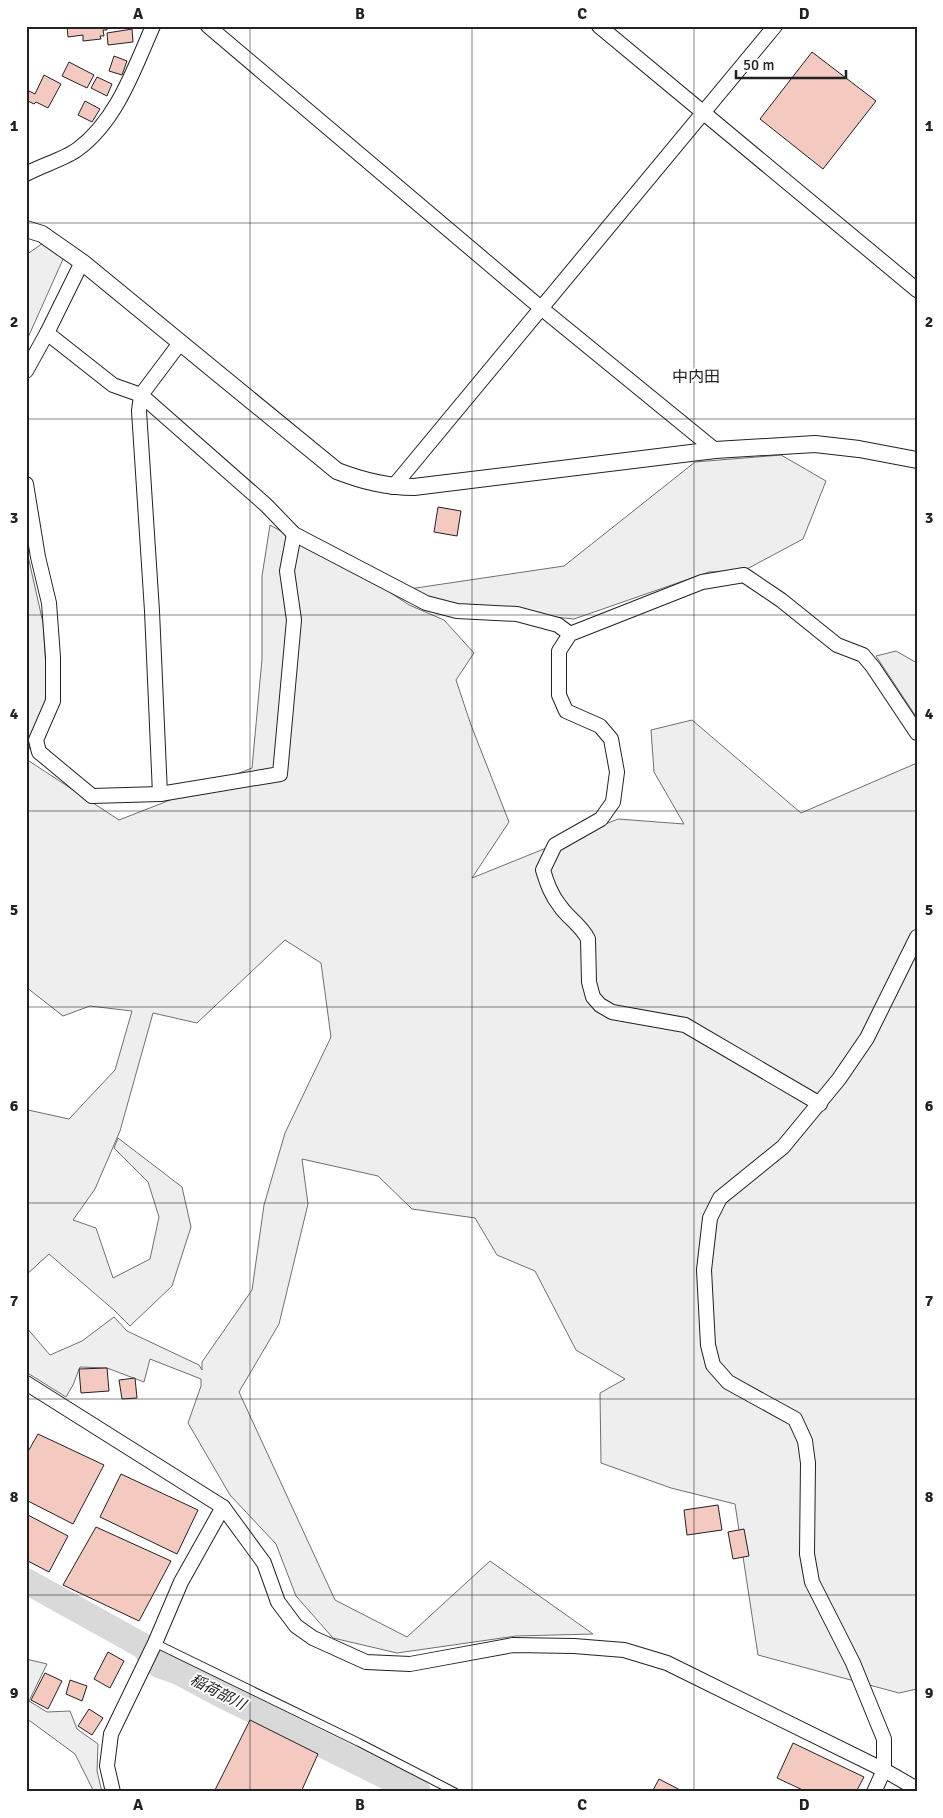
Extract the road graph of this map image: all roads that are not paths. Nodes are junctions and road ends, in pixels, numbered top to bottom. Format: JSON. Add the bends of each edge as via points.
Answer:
{"nodes":[{"id":1,"x":153,"y":26,"type":"edge"},
{"id":2,"x":208,"y":26,"type":"edge"},
{"id":3,"x":599,"y":26,"type":"edge"},
{"id":4,"x":775,"y":26,"type":"edge"},
{"id":5,"x":703,"y":113,"type":"junction"},
{"id":6,"x":26,"y":174,"type":"edge"},
{"id":7,"x":26,"y":228,"type":"edge"},
{"id":8,"x":82,"y":262,"type":"junction"},
{"id":9,"x":917,"y":290,"type":"edge"},
{"id":10,"x":541,"y":308,"type":"junction"},
{"id":11,"x":47,"y":333,"type":"junction"},
{"id":12,"x":180,"y":343,"type":"junction"},
{"id":13,"x":26,"y":371,"type":"edge"},
{"id":14,"x":141,"y":395,"type":"junction"},
{"id":15,"x":715,"y":450,"type":"junction"},
{"id":16,"x":917,"y":460,"type":"edge"},
{"id":17,"x":26,"y":484,"type":"edge"},
{"id":18,"x":393,"y":487,"type":"junction"},
{"id":19,"x":294,"y":534,"type":"junction"},
{"id":20,"x":570,"y":634,"type":"junction"},
{"id":21,"x":917,"y":733,"type":"edge"},
{"id":22,"x":160,"y":794,"type":"junction"},
{"id":23,"x":917,"y":936,"type":"edge"},
{"id":24,"x":820,"y":1104,"type":"junction"},
{"id":25,"x":26,"y":1383,"type":"edge"},
{"id":26,"x":223,"y":1507,"type":"junction"},
{"id":27,"x":154,"y":1644,"type":"junction"},
{"id":28,"x":884,"y":1770,"type":"junction"},
{"id":29,"x":916,"y":1788,"type":"edge"},
{"id":30,"x":113,"y":1792,"type":"edge"},
{"id":31,"x":456,"y":1792,"type":"edge"},
{"id":32,"x":874,"y":1792,"type":"edge"}],
"edges":[{"from":1,"to":6,"type":"street","via":[[106,122],[77,150]]},
{"from":2,"to":10,"type":"street"},
{"from":3,"to":5,"type":"street"},
{"from":4,"to":5,"type":"street"},
{"from":5,"to":9,"type":"street"},
{"from":5,"to":10,"type":"street"},
{"from":7,"to":8,"type":"street","via":[[42,234]]},
{"from":8,"to":11,"type":"street"},
{"from":8,"to":12,"type":"street"},
{"from":10,"to":15,"type":"street"},
{"from":10,"to":18,"type":"street"},
{"from":11,"to":13,"type":"street"},
{"from":11,"to":14,"type":"street","via":[[113,385]]},
{"from":12,"to":14,"type":"street"},
{"from":12,"to":18,"type":"street","via":[[337,472]]},
{"from":14,"to":19,"type":"street","via":[[266,505]]},
{"from":14,"to":22,"type":"street","via":[[139,410]]},
{"from":15,"to":16,"type":"street","via":[[815,444]]},
{"from":15,"to":18,"type":"street"},
{"from":17,"to":22,"type":"street","via":[[49,603],[53,657],[53,701],[36,740],[38,752],[92,796]]},
{"from":19,"to":20,"type":"street","via":[[426,603],[457,611],[517,614],[558,625]]},
{"from":19,"to":22,"type":"street","via":[[287,571],[294,620],[280,774]]},
{"from":20,"to":21,"type":"street","via":[[702,582],[744,575],[837,645],[863,655]]},
{"from":20,"to":24,"type":"street","via":[[559,651],[559,695],[566,712],[600,726],[611,739],[617,772],[612,802],[601,820],[555,845],[543,870],[550,891],[588,939],[589,982],[593,998],[612,1012],[685,1024]]},
{"from":23,"to":24,"type":"street","via":[[867,1038]]},
{"from":24,"to":28,"type":"street","via":[[783,1147],[720,1198],[710,1218],[704,1270],[708,1345],[713,1365],[728,1382],[795,1419],[805,1441],[808,1463],[807,1554],[812,1582],[853,1663],[884,1738]]},
{"from":25,"to":26,"type":"street"},
{"from":26,"to":27,"type":"street","via":[[182,1582]]},
{"from":26,"to":28,"type":"street","via":[[264,1563],[278,1602],[296,1626],[313,1638],[366,1662],[410,1664],[513,1645],[624,1650],[667,1664]]},
{"from":27,"to":30,"type":"street","via":[[111,1734],[107,1766]]},
{"from":27,"to":31,"type":"lane"},
{"from":28,"to":29,"type":"street"},
{"from":28,"to":32,"type":"street"}]}
